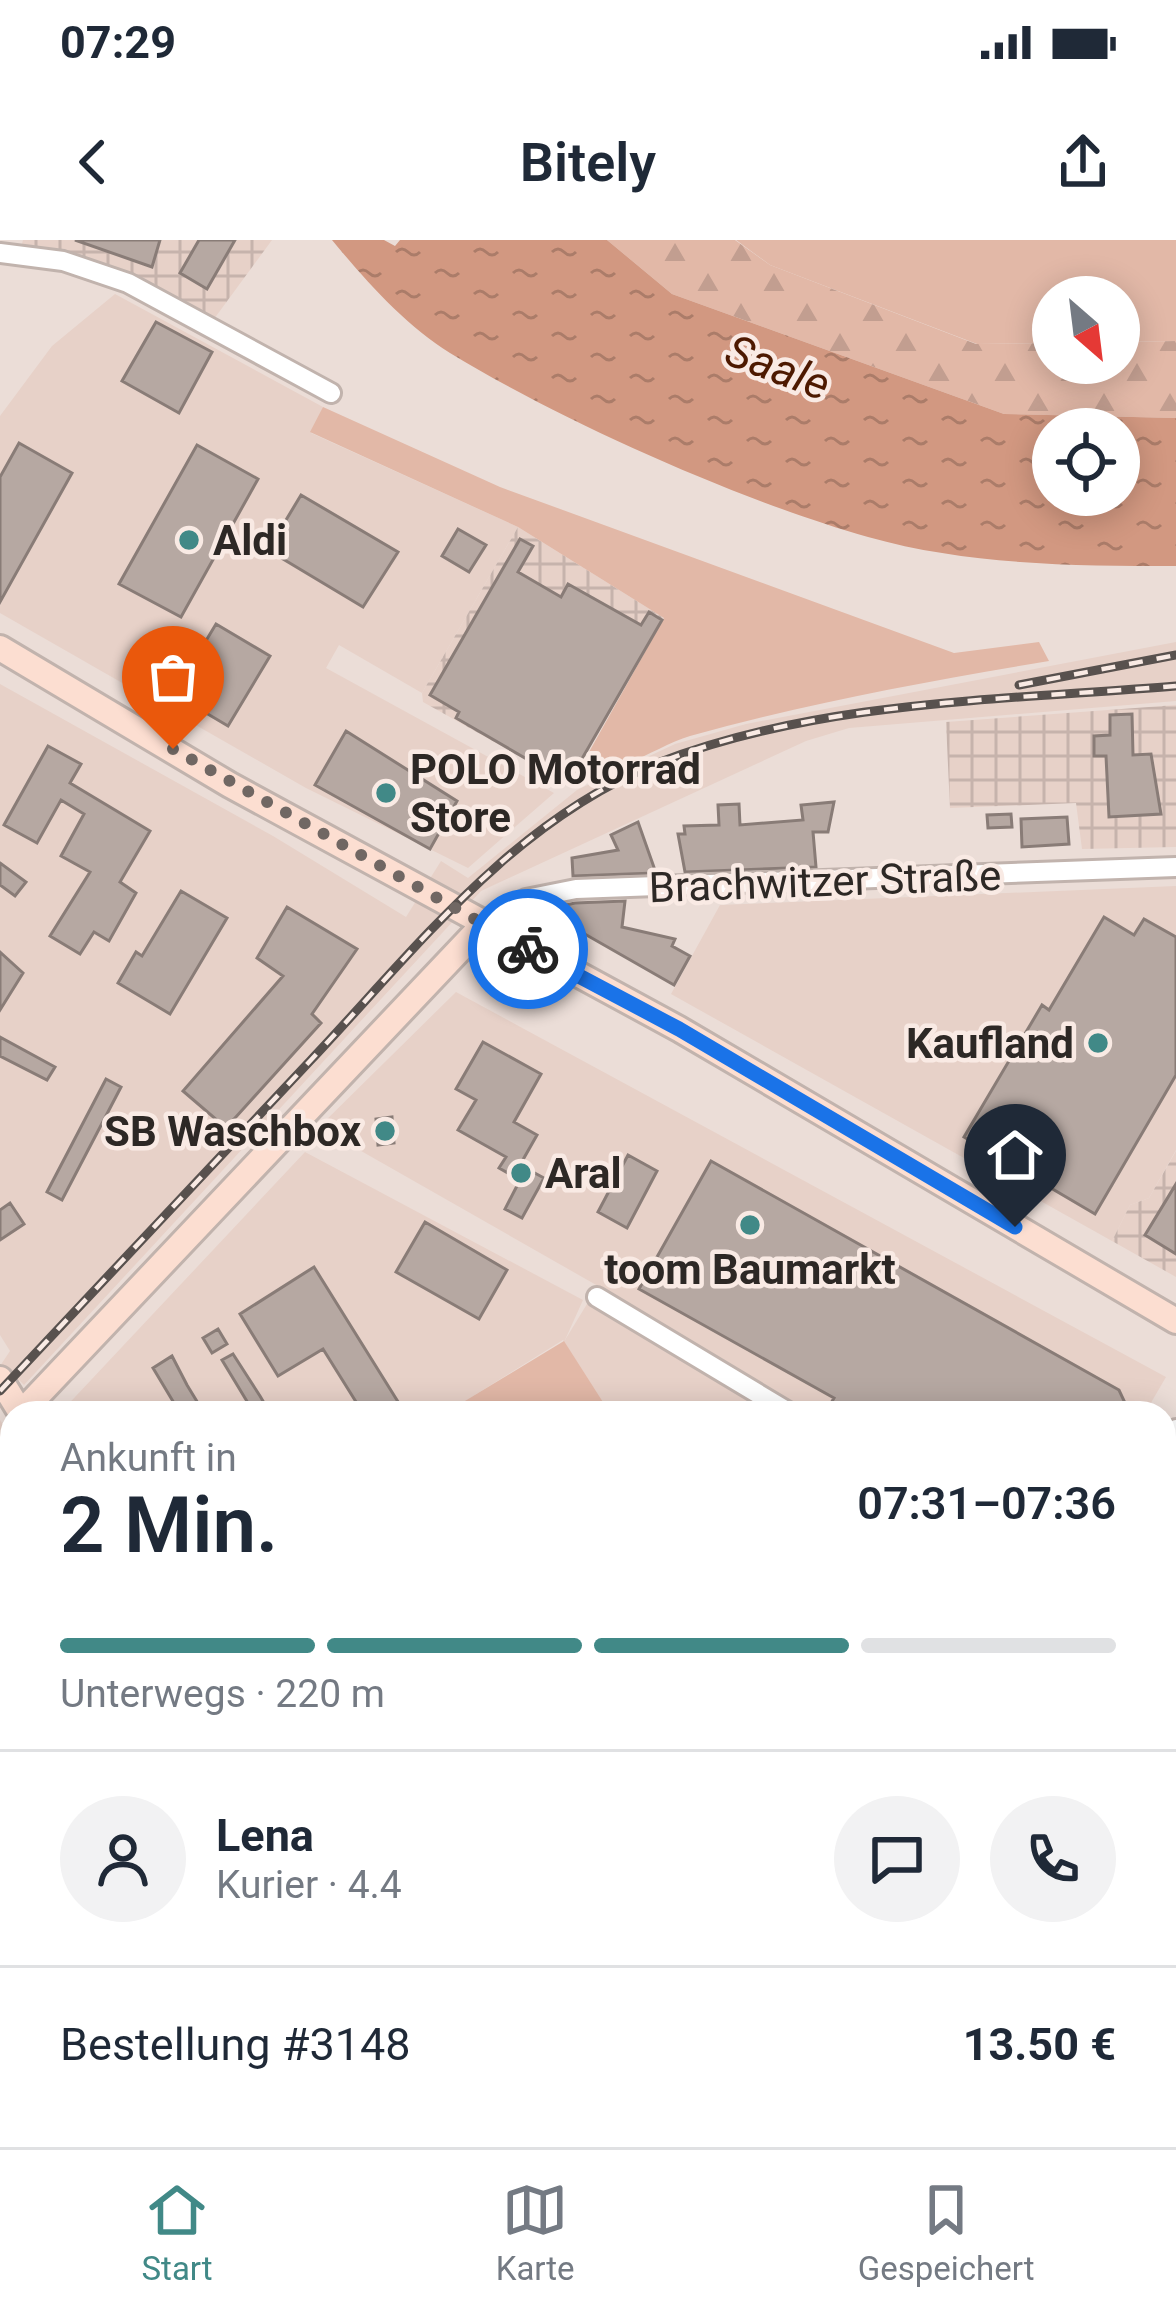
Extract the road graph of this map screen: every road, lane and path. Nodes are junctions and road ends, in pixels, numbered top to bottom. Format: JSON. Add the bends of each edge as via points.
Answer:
{"nodes":[{"id":1,"x":0,"y":253,"type":"edge"},
{"id":2,"x":331,"y":393,"type":"dead end"},
{"id":3,"x":0,"y":648,"type":"edge"},
{"id":4,"x":1176,"y":867,"type":"edge"},
{"id":5,"x":482,"y":925,"type":"junction"},
{"id":6,"x":597,"y":1297,"type":"dead end"},
{"id":7,"x":1176,"y":1321,"type":"edge"},
{"id":8,"x":32,"y":1401,"type":"edge"},
{"id":9,"x":770,"y":1401,"type":"edge"}],
"edges":[{"from":1,"to":2,"type":"street","via":[[62,261],[128,283]]},
{"from":3,"to":5,"type":"main road"},
{"from":4,"to":5,"type":"street","name":"Brachwitzer Straße","via":[[576,889],[526,898]]},
{"from":5,"to":7,"type":"main road","via":[[679,1029]]},
{"from":5,"to":8,"type":"main road"},
{"from":6,"to":9,"type":"street"}]}
